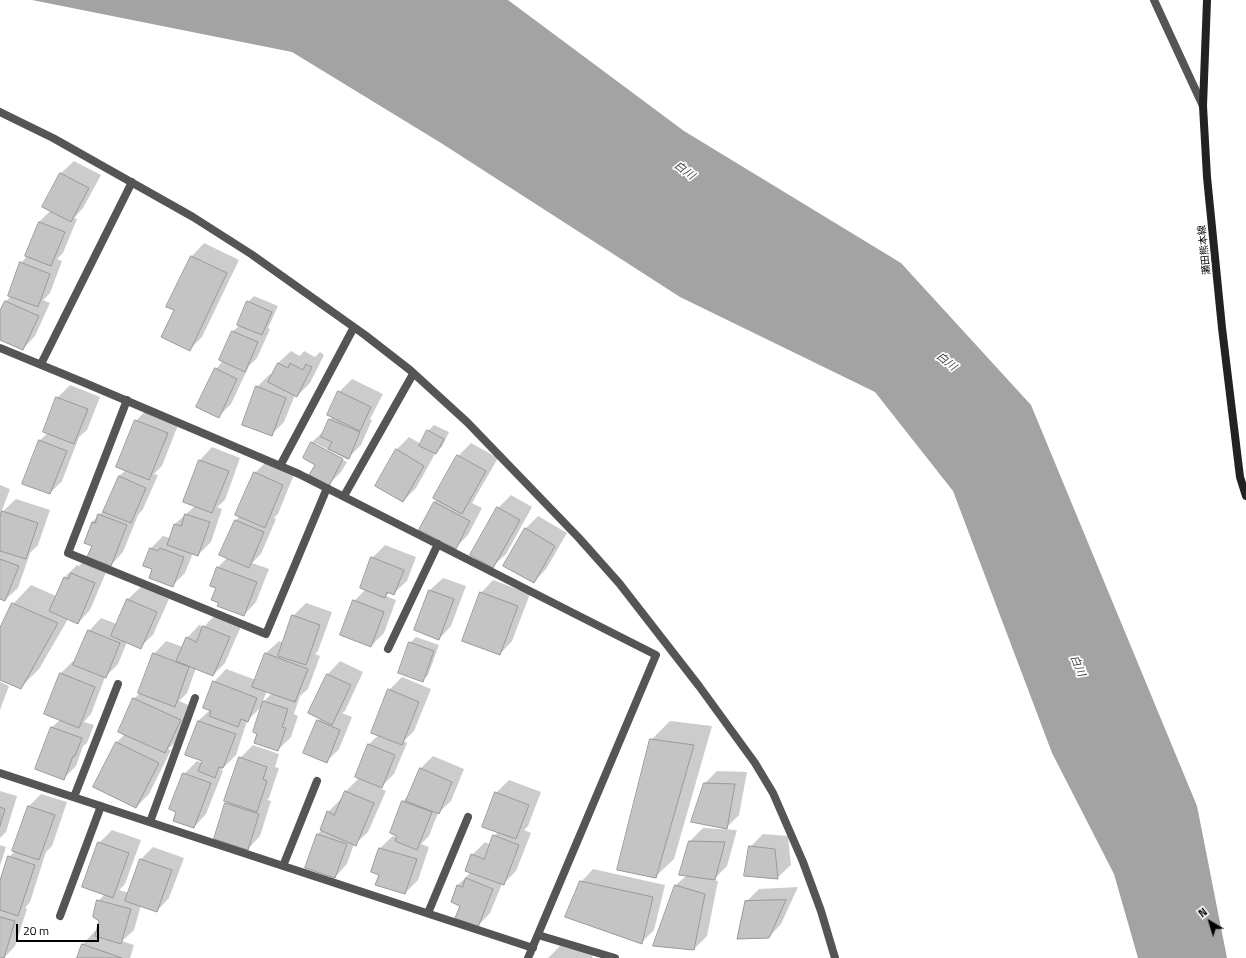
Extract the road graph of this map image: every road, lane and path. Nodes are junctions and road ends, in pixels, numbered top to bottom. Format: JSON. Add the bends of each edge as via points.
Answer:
{"nodes":[{"id":1,"x":1154,"y":0,"type":"edge"},
{"id":2,"x":1206,"y":0,"type":"edge"},
{"id":3,"x":1203,"y":106,"type":"junction"},
{"id":4,"x":0,"y":112,"type":"edge"},
{"id":5,"x":132,"y":182,"type":"junction"},
{"id":6,"x":354,"y":327,"type":"junction"},
{"id":7,"x":0,"y":348,"type":"edge"},
{"id":8,"x":41,"y":364,"type":"junction"},
{"id":9,"x":413,"y":374,"type":"junction"},
{"id":10,"x":127,"y":400,"type":"junction"},
{"id":11,"x":280,"y":466,"type":"junction"},
{"id":12,"x":326,"y":488,"type":"junction"},
{"id":13,"x":344,"y":496,"type":"junction"},
{"id":14,"x":1246,"y":496,"type":"edge"},
{"id":15,"x":438,"y":544,"type":"junction"},
{"id":16,"x":668,"y":646,"type":"junction"},
{"id":17,"x":388,"y":649,"type":"dead end"},
{"id":18,"x":656,"y":655,"type":"junction"},
{"id":19,"x":118,"y":684,"type":"dead end"},
{"id":20,"x":195,"y":698,"type":"dead end"},
{"id":21,"x":0,"y":773,"type":"edge"},
{"id":22,"x":317,"y":781,"type":"dead end"},
{"id":23,"x":74,"y":797,"type":"junction"},
{"id":24,"x":101,"y":806,"type":"junction"},
{"id":25,"x":468,"y":817,"type":"dead end"},
{"id":26,"x":150,"y":822,"type":"junction"},
{"id":27,"x":283,"y":866,"type":"junction"},
{"id":28,"x":428,"y":913,"type":"junction"},
{"id":29,"x":60,"y":916,"type":"dead end"},
{"id":30,"x":538,"y":935,"type":"junction"},
{"id":31,"x":533,"y":948,"type":"junction"},
{"id":32,"x":528,"y":958,"type":"edge"},
{"id":33,"x":615,"y":958,"type":"edge"},
{"id":34,"x":835,"y":958,"type":"edge"}],
"edges":[{"from":1,"to":3,"type":"street"},
{"from":2,"to":3,"type":"main road","name":"瀬田熊本線"},
{"from":3,"to":14,"type":"main road","name":"瀬田熊本線","via":[[1222,328],[1240,477]]},
{"from":4,"to":5,"type":"street"},
{"from":5,"to":6,"type":"street","via":[[251,254]]},
{"from":5,"to":8,"type":"street"},
{"from":6,"to":9,"type":"street"},
{"from":6,"to":11,"type":"street"},
{"from":7,"to":8,"type":"street"},
{"from":8,"to":10,"type":"street"},
{"from":9,"to":13,"type":"street"},
{"from":9,"to":16,"type":"street","via":[[467,422],[578,537]]},
{"from":10,"to":11,"type":"street"},
{"from":10,"to":12,"type":"street","via":[[68,553],[266,634]]},
{"from":11,"to":12,"type":"street"},
{"from":12,"to":13,"type":"street"},
{"from":13,"to":15,"type":"street"},
{"from":15,"to":17,"type":"street"},
{"from":15,"to":18,"type":"street"},
{"from":16,"to":18,"type":"street"},
{"from":16,"to":34,"type":"street","via":[[738,738],[773,793],[803,862]]},
{"from":18,"to":30,"type":"street"},
{"from":19,"to":23,"type":"street"},
{"from":20,"to":26,"type":"street"},
{"from":21,"to":23,"type":"street"},
{"from":22,"to":27,"type":"street"},
{"from":23,"to":24,"type":"street"},
{"from":24,"to":26,"type":"street"},
{"from":24,"to":29,"type":"street"},
{"from":25,"to":28,"type":"street"},
{"from":26,"to":27,"type":"street"},
{"from":27,"to":28,"type":"street"},
{"from":28,"to":31,"type":"street"},
{"from":30,"to":31,"type":"street"},
{"from":30,"to":33,"type":"street"},
{"from":31,"to":32,"type":"street"}]}
